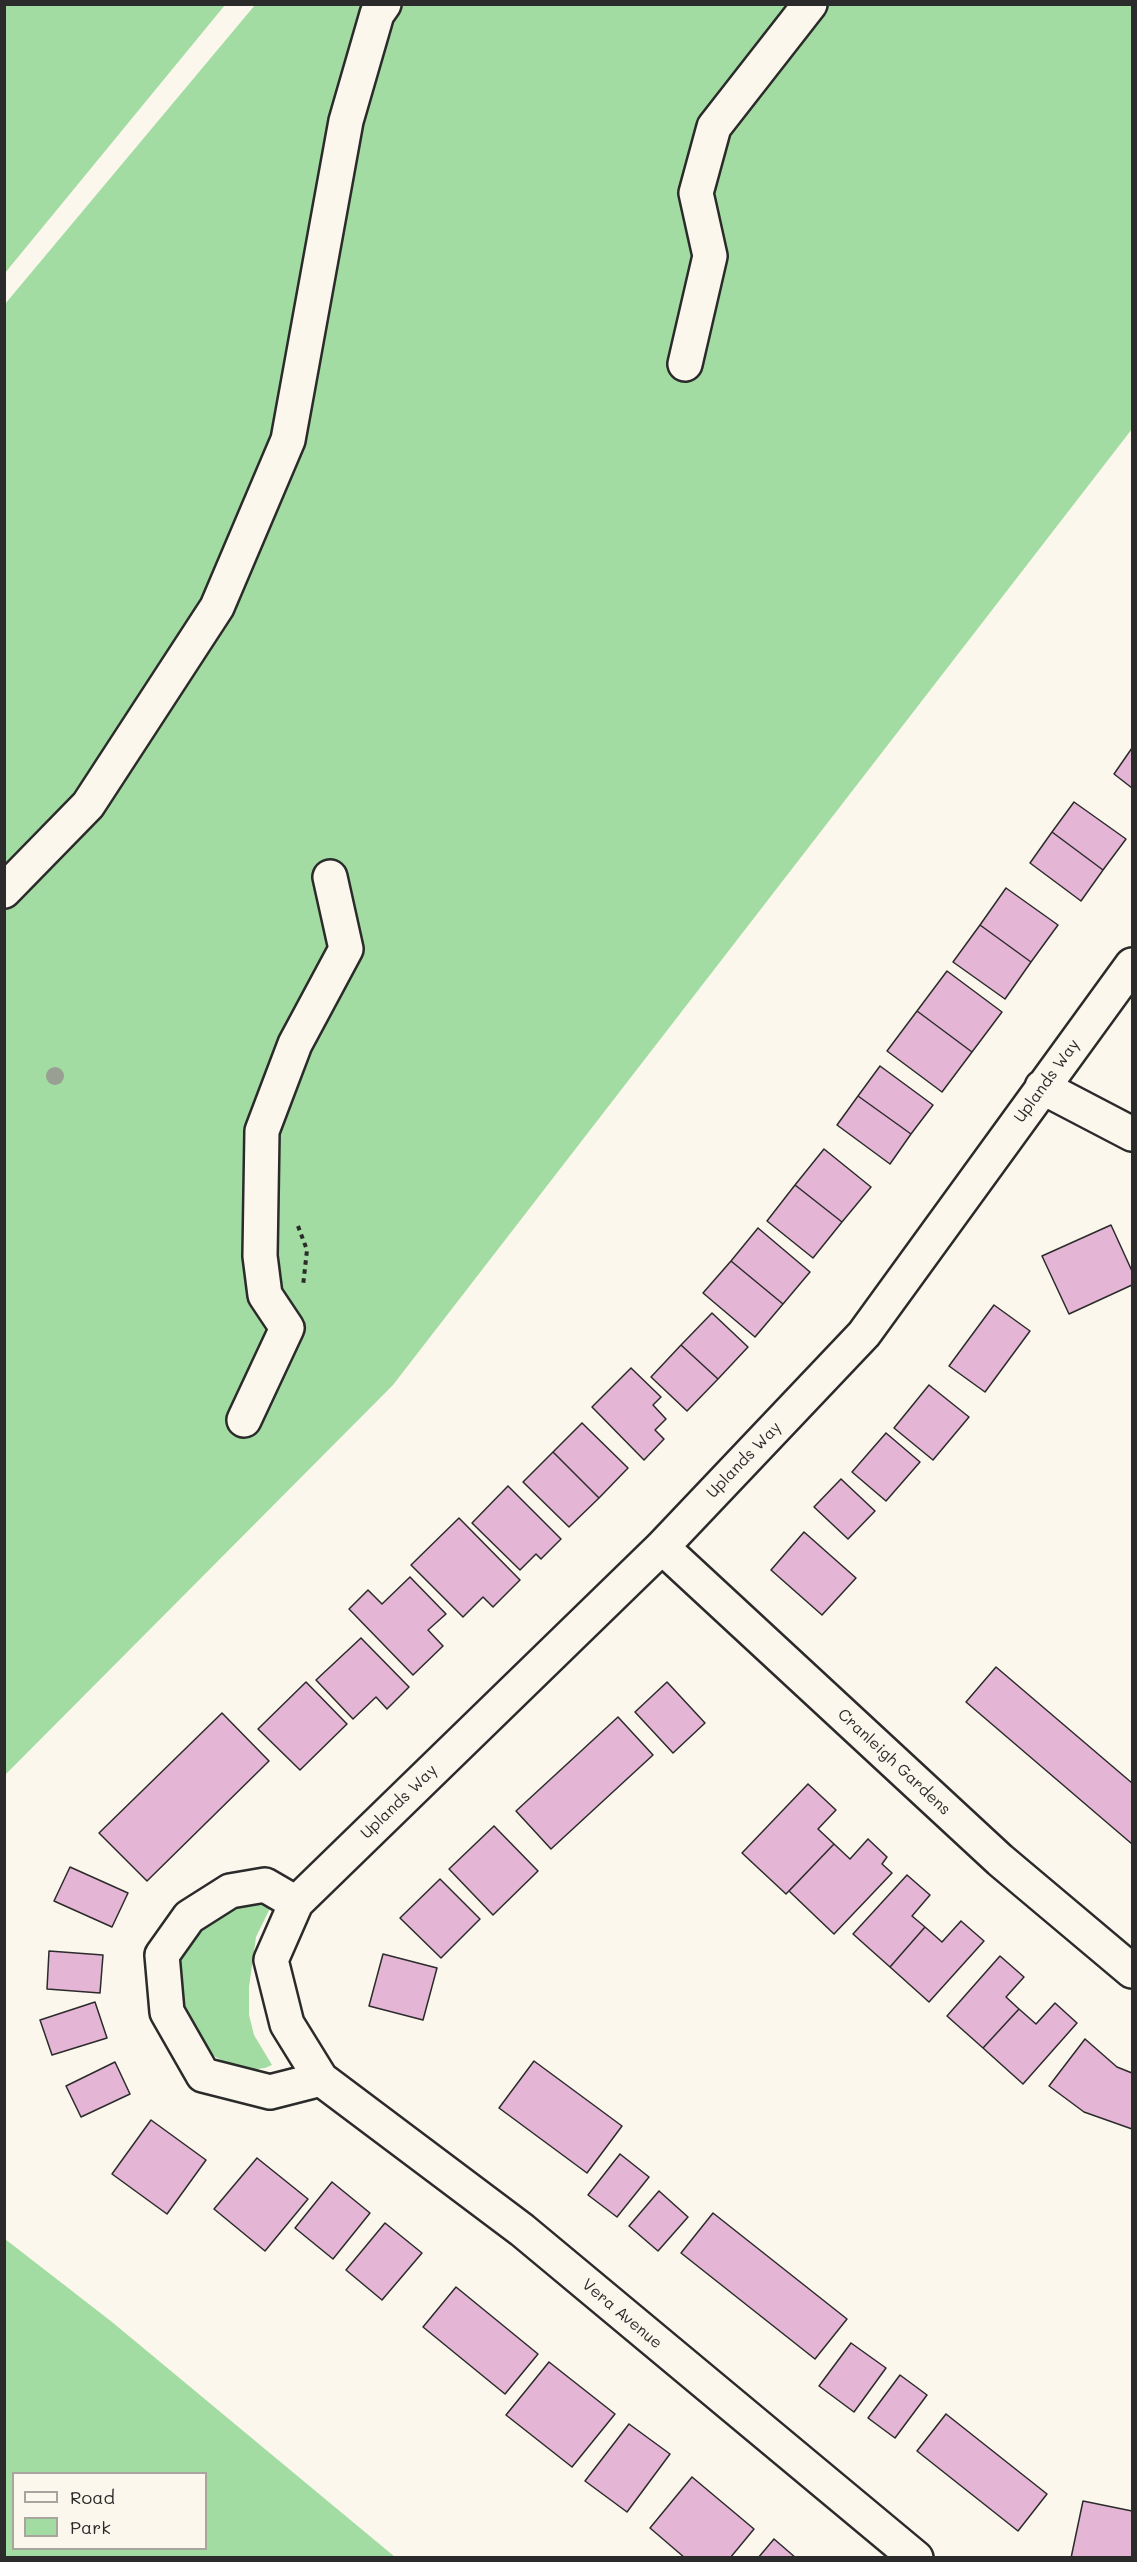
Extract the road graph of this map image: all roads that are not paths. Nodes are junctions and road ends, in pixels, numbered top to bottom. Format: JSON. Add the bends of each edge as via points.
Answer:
{"nodes":[{"id":1,"x":384,"y":4,"type":"edge"},
{"id":2,"x":810,"y":4,"type":"edge"},
{"id":3,"x":686,"y":364,"type":"dead end"},
{"id":4,"x":330,"y":877,"type":"dead end"},
{"id":5,"x":4,"y":891,"type":"edge"},
{"id":6,"x":1132,"y":965,"type":"edge"},
{"id":7,"x":1042,"y":1087,"type":"junction"},
{"id":8,"x":1132,"y":1134,"type":"edge"},
{"id":9,"x":244,"y":1420,"type":"dead end"},
{"id":10,"x":662,"y":1547,"type":"junction"},
{"id":11,"x":296,"y":1903,"type":"junction"},
{"id":12,"x":1132,"y":1971,"type":"edge"},
{"id":13,"x":321,"y":2079,"type":"junction"},
{"id":14,"x":916,"y":2558,"type":"edge"}],
"edges":[{"from":1,"to":5,"type":"street","via":[[377,14],[346,121],[288,440],[217,607],[88,805]]},
{"from":2,"to":3,"type":"street","via":[[714,128],[696,193],[710,256]]},
{"from":4,"to":9,"type":"street","via":[[346,949],[295,1044],[262,1131],[260,1256],[265,1295],[286,1328]]},
{"from":6,"to":7,"type":"street","name":"Uplands Way"},
{"from":7,"to":8,"type":"street"},
{"from":7,"to":10,"type":"street","name":"Uplands Way","via":[[864,1334]]},
{"from":10,"to":11,"type":"street","name":"Uplands Way"},
{"from":10,"to":12,"type":"street","name":"Cranleigh Gardens","via":[[1000,1860]]},
{"from":11,"to":13,"type":"street","name":"Uplands Way","via":[[271,1960],[287,2024]]},
{"from":11,"to":13,"type":"street","via":[[265,1885],[230,1891],[189,1917],[162,1955],[167,2012],[203,2075],[270,2092]]},
{"from":13,"to":14,"type":"street","name":"Vera Avenue","via":[[522,2230]]}]}
